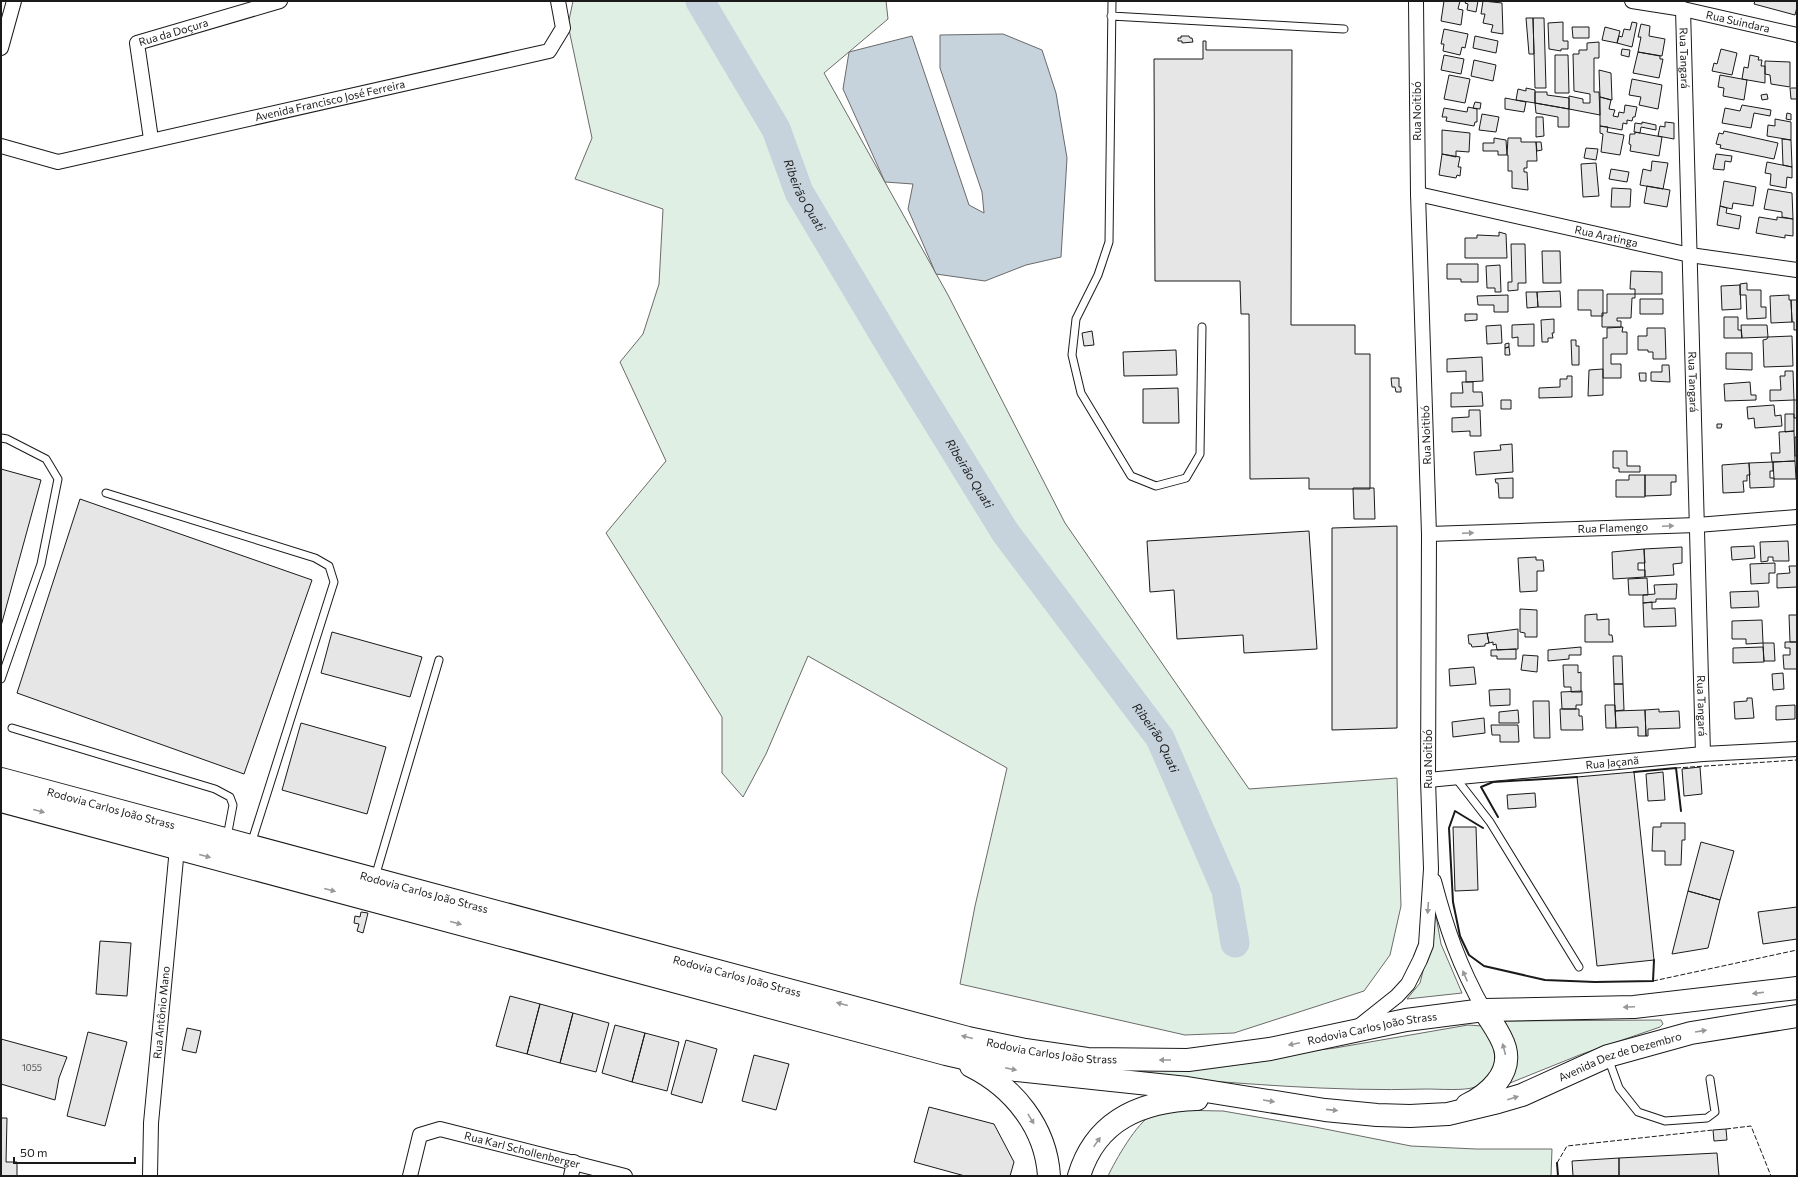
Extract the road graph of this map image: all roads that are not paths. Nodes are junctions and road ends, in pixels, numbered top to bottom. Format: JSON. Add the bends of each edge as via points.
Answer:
{"nodes":[{"id":1,"x":14,"y":1,"type":"edge"},
{"id":2,"x":280,"y":1,"type":"edge"},
{"id":3,"x":558,"y":1,"type":"edge"},
{"id":4,"x":1112,"y":1,"type":"edge"},
{"id":5,"x":1416,"y":1,"type":"edge"},
{"id":6,"x":1632,"y":1,"type":"edge"},
{"id":7,"x":1683,"y":9,"type":"junction"},
{"id":8,"x":1111,"y":16,"type":"junction"},
{"id":9,"x":1344,"y":29,"type":"dead end"},
{"id":10,"x":1797,"y":34,"type":"edge"},
{"id":11,"x":1,"y":48,"type":"edge"},
{"id":12,"x":151,"y":139,"type":"junction"},
{"id":13,"x":1,"y":146,"type":"edge"},
{"id":14,"x":1418,"y":194,"type":"junction"},
{"id":15,"x":1690,"y":255,"type":"junction"},
{"id":16,"x":1797,"y":270,"type":"edge"},
{"id":17,"x":1202,"y":327,"type":"dead end"},
{"id":18,"x":1,"y":438,"type":"edge"},
{"id":19,"x":106,"y":493,"type":"dead end"},
{"id":20,"x":1797,"y":517,"type":"edge"},
{"id":21,"x":1697,"y":525,"type":"junction"},
{"id":22,"x":1429,"y":534,"type":"junction"},
{"id":23,"x":439,"y":660,"type":"dead end"},
{"id":24,"x":1,"y":678,"type":"edge"},
{"id":25,"x":12,"y":728,"type":"dead end"},
{"id":26,"x":1797,"y":749,"type":"edge"},
{"id":27,"x":1703,"y":754,"type":"junction"},
{"id":28,"x":1455,"y":777,"type":"junction"},
{"id":29,"x":1,"y":779,"type":"edge"},
{"id":30,"x":1428,"y":780,"type":"junction"},
{"id":31,"x":1,"y":801,"type":"edge"},
{"id":32,"x":227,"y":839,"type":"junction"},
{"id":33,"x":250,"y":846,"type":"junction"},
{"id":34,"x":177,"y":848,"type":"junction"},
{"id":35,"x":1430,"y":869,"type":"junction"},
{"id":36,"x":375,"y":879,"type":"junction"},
{"id":37,"x":1579,"y":967,"type":"dead end"},
{"id":38,"x":1797,"y":988,"type":"edge"},
{"id":39,"x":1484,"y":1010,"type":"junction"},
{"id":40,"x":1797,"y":1016,"type":"edge"},
{"id":41,"x":1348,"y":1034,"type":"junction"},
{"id":42,"x":946,"y":1054,"type":"junction"},
{"id":43,"x":1608,"y":1056,"type":"junction"},
{"id":44,"x":1710,"y":1079,"type":"dead end"},
{"id":45,"x":1244,"y":1097,"type":"junction"},
{"id":46,"x":1448,"y":1114,"type":"junction"},
{"id":47,"x":573,"y":1169,"type":"edge"},
{"id":48,"x":150,"y":1176,"type":"edge"},
{"id":49,"x":410,"y":1176,"type":"edge"},
{"id":50,"x":625,"y":1176,"type":"edge"},
{"id":51,"x":1049,"y":1176,"type":"edge"},
{"id":52,"x":1079,"y":1176,"type":"edge"}],
"edges":[{"from":1,"to":11,"type":"street"},
{"from":2,"to":12,"type":"street","name":"Rua da Doçura","via":[[137,43]]},
{"from":3,"to":12,"type":"street","name":"Avenida Francisco José Ferreira","via":[[563,28],[549,51]]},
{"from":4,"to":8,"type":"lane"},
{"from":5,"to":14,"type":"street","name":"Rua Noitibó"},
{"from":6,"to":7,"type":"street","name":"Rua Suindara"},
{"from":7,"to":10,"type":"street","name":"Rua Suindara"},
{"from":7,"to":15,"type":"street","name":"Rua Tangará"},
{"from":8,"to":9,"type":"lane"},
{"from":8,"to":17,"type":"lane","via":[[1109,242],[1098,275],[1076,319],[1072,355],[1081,393],[1131,476],[1156,486],[1186,478],[1200,454]]},
{"from":12,"to":13,"type":"street","name":"Avenida Francisco José Ferreira","via":[[58,162]]},
{"from":14,"to":15,"type":"street","name":"Rua Aratinga"},
{"from":14,"to":22,"type":"street","name":"Rua Noitibó"},
{"from":15,"to":16,"type":"street","name":"Rua Aratinga"},
{"from":15,"to":21,"type":"street","name":"Rua Tangará"},
{"from":18,"to":24,"type":"lane","via":[[46,459],[58,479],[41,564]]},
{"from":19,"to":33,"type":"lane","via":[[316,558],[329,566],[334,582]]},
{"from":20,"to":21,"type":"street","name":"Rua Flamengo"},
{"from":22,"to":21,"type":"street","name":"Rua Flamengo","one_way":true},
{"from":21,"to":27,"type":"street","name":"Rua Tangará"},
{"from":22,"to":30,"type":"street","name":"Rua Noitibó"},
{"from":23,"to":36,"type":"lane"},
{"from":25,"to":32,"type":"lane","via":[[215,789],[230,797],[233,805]]},
{"from":26,"to":27,"type":"street","name":"Rua Jaçanã"},
{"from":27,"to":28,"type":"street","name":"Rua Jaçanã"},
{"from":28,"to":30,"type":"street","name":"Rua Jaçanã"},
{"from":28,"to":37,"type":"lane","via":[[1490,822]]},
{"from":29,"to":32,"type":"highway","name":"Rodovia Carlos João Strass"},
{"from":30,"to":35,"type":"street","name":"Rua Noitibó"},
{"from":31,"to":34,"type":"highway","name":"Rodovia Carlos João Strass","one_way":true},
{"from":32,"to":33,"type":"highway","name":"Rodovia Carlos João Strass"},
{"from":33,"to":36,"type":"highway","name":"Rodovia Carlos João Strass"},
{"from":34,"to":42,"type":"highway","name":"Rodovia Carlos João Strass","one_way":true},
{"from":34,"to":48,"type":"street","name":"Rua Antônio Mano","via":[[152,1123]]},
{"from":39,"to":35,"type":"street","name":"Rua Noitibó","one_way":true,"via":[[1467,981],[1454,949]]},
{"from":35,"to":41,"type":"street","name":"Rua Noitibó","one_way":true,"via":[[1426,945],[1414,973],[1397,996]]},
{"from":41,"to":36,"type":"highway","name":"Rodovia Carlos João Strass","one_way":true,"via":[[1270,1050],[1188,1060],[1119,1060],[1053,1055],[968,1038]]},
{"from":38,"to":39,"type":"highway","one_way":true,"via":[[1634,1007]]},
{"from":39,"to":41,"type":"highway","name":"Rodovia Carlos João Strass","via":[[1406,1020]]},
{"from":46,"to":39,"type":"highway","one_way":true,"via":[[1483,1096],[1500,1077],[1504,1068],[1505,1048]]},
{"from":43,"to":40,"type":"highway","name":"Avenida Dez de Dezembro","one_way":true,"via":[[1691,1033]]},
{"from":42,"to":45,"type":"highway","name":"Rodovia Carlos João Strass","one_way":true,"via":[[1016,1070],[1187,1088]]},
{"from":42,"to":51,"type":"highway","one_way":true,"via":[[981,1071],[1014,1097],[1037,1129],[1045,1149]]},
{"from":43,"to":44,"type":"lane","via":[[1619,1088],[1638,1112],[1665,1121],[1707,1118],[1715,1112]]},
{"from":46,"to":43,"type":"highway","name":"Avenida Dez de Dezembro","one_way":true,"via":[[1522,1095]]},
{"from":45,"to":46,"type":"highway","name":"Rodovia Carlos João Strass","one_way":true,"via":[[1325,1110],[1377,1115]]},
{"from":52,"to":45,"type":"highway","one_way":true,"via":[[1096,1142],[1115,1121],[1126,1114],[1166,1102]]},
{"from":47,"to":49,"type":"street","name":"Rua Karl Schollenberger","via":[[440,1129],[420,1135]]},
{"from":47,"to":50,"type":"street","name":"Rua Karl Schollenberger"}]}
